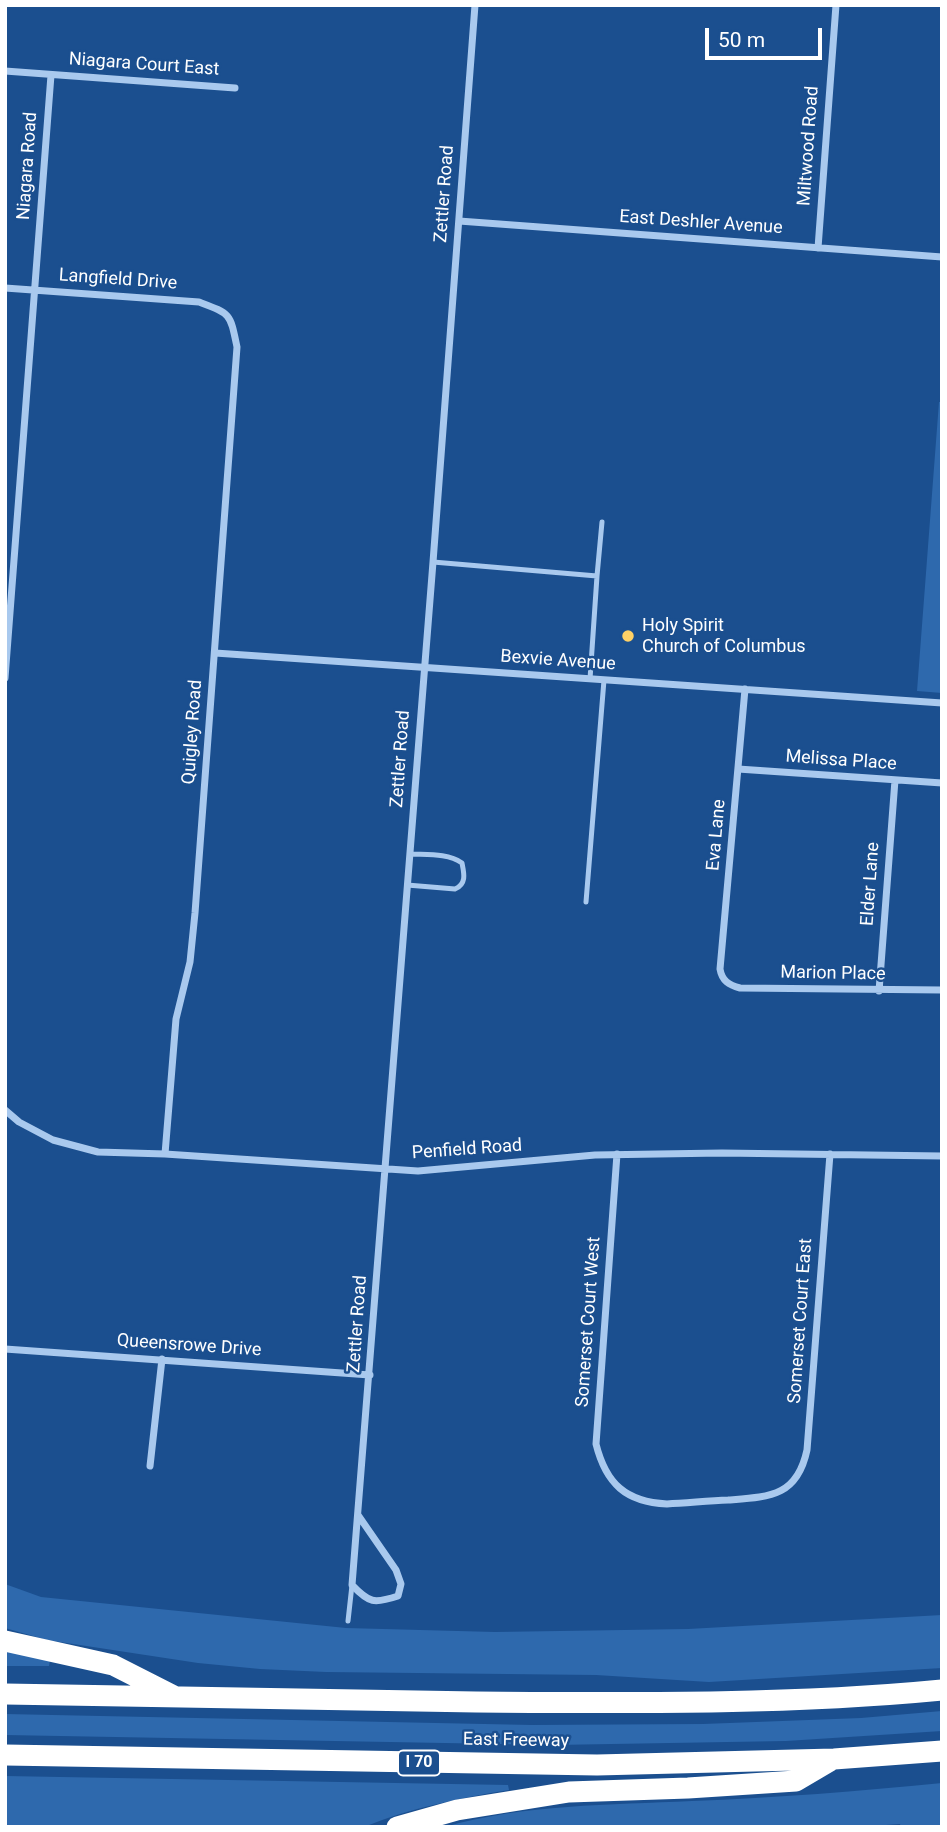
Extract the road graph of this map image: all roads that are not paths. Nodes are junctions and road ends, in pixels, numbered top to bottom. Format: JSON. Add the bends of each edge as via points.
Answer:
{"nodes":[{"id":1,"x":475,"y":5,"type":"edge"},
{"id":2,"x":835,"y":5,"type":"edge"},
{"id":3,"x":5,"y":71,"type":"edge"},
{"id":4,"x":51,"y":75,"type":"junction"},
{"id":5,"x":235,"y":88,"type":"dead end"},
{"id":6,"x":458,"y":221,"type":"junction"},
{"id":7,"x":818,"y":248,"type":"junction"},
{"id":8,"x":942,"y":257,"type":"edge"},
{"id":9,"x":5,"y":288,"type":"edge"},
{"id":10,"x":34,"y":290,"type":"junction"},
{"id":11,"x":226,"y":313,"type":"joint"},
{"id":12,"x":602,"y":522,"type":"dead end"},
{"id":13,"x":433,"y":562,"type":"junction"},
{"id":14,"x":597,"y":576,"type":"junction"},
{"id":15,"x":215,"y":653,"type":"junction"},
{"id":16,"x":424,"y":668,"type":"junction"},
{"id":17,"x":5,"y":678,"type":"edge"},
{"id":18,"x":590,"y":679,"type":"junction"},
{"id":19,"x":604,"y":680,"type":"junction"},
{"id":20,"x":745,"y":689,"type":"junction"},
{"id":21,"x":942,"y":703,"type":"edge"},
{"id":22,"x":738,"y":769,"type":"junction"},
{"id":23,"x":895,"y":780,"type":"junction"},
{"id":24,"x":942,"y":783,"type":"edge"},
{"id":25,"x":410,"y":854,"type":"junction"},
{"id":26,"x":407,"y":885,"type":"junction"},
{"id":27,"x":586,"y":902,"type":"dead end"},
{"id":28,"x":725,"y":982,"type":"joint"},
{"id":29,"x":942,"y":990,"type":"edge"},
{"id":30,"x":879,"y":991,"type":"junction"},
{"id":31,"x":5,"y":1110,"type":"edge"},
{"id":32,"x":165,"y":1154,"type":"junction"},
{"id":33,"x":617,"y":1154,"type":"junction"},
{"id":34,"x":830,"y":1154,"type":"junction"},
{"id":35,"x":942,"y":1156,"type":"edge"},
{"id":36,"x":386,"y":1168,"type":"junction"},
{"id":37,"x":5,"y":1349,"type":"edge"},
{"id":38,"x":162,"y":1359,"type":"junction"},
{"id":39,"x":370,"y":1375,"type":"junction"},
{"id":40,"x":150,"y":1466,"type":"dead end"},
{"id":41,"x":616,"y":1486,"type":"joint"},
{"id":42,"x":358,"y":1515,"type":"junction"},
{"id":43,"x":352,"y":1585,"type":"junction"},
{"id":44,"x":348,"y":1621,"type":"dead end"},
{"id":45,"x":5,"y":1640,"type":"edge"},
{"id":46,"x":942,"y":1690,"type":"edge"},
{"id":47,"x":5,"y":1694,"type":"edge"},
{"id":48,"x":179,"y":1699,"type":"junction"},
{"id":49,"x":942,"y":1751,"type":"edge"},
{"id":50,"x":5,"y":1755,"type":"edge"},
{"id":51,"x":834,"y":1759,"type":"junction"},
{"id":52,"x":397,"y":1827,"type":"edge"}],
"edges":[{"from":1,"to":6,"type":"street","name":"Zettler Road"},
{"from":2,"to":7,"type":"street","name":"Miltwood Road"},
{"from":3,"to":4,"type":"street","name":"Niagara Court East"},
{"from":4,"to":5,"type":"street","name":"Niagara Court East"},
{"from":4,"to":10,"type":"street","name":"Niagara Road"},
{"from":6,"to":7,"type":"street","name":"East Deshler Avenue"},
{"from":6,"to":13,"type":"street","name":"Zettler Road"},
{"from":7,"to":8,"type":"street","name":"East Deshler Avenue"},
{"from":9,"to":10,"type":"street","name":"Langfield Drive"},
{"from":10,"to":11,"type":"street","name":"Langfield Drive","via":[[198,302]]},
{"from":10,"to":17,"type":"street","name":"Niagara Road"},
{"from":11,"to":15,"type":"street","name":"Quigley Road","via":[[237,347]]},
{"from":12,"to":14,"type":"lane"},
{"from":13,"to":14,"type":"lane"},
{"from":13,"to":16,"type":"street","name":"Zettler Road"},
{"from":14,"to":18,"type":"lane"},
{"from":15,"to":16,"type":"street","name":"Bexvie Avenue"},
{"from":15,"to":32,"type":"street","name":"Quigley Road","via":[[195,913],[190,962],[176,1019]]},
{"from":16,"to":18,"type":"street","name":"Bexvie Avenue"},
{"from":16,"to":25,"type":"street","name":"Zettler Road"},
{"from":18,"to":19,"type":"street","name":"Bexvie Avenue"},
{"from":19,"to":20,"type":"street","name":"Bexvie Avenue"},
{"from":19,"to":27,"type":"lane"},
{"from":20,"to":21,"type":"street","name":"Bexvie Avenue"},
{"from":20,"to":22,"type":"street","name":"Eva Lane"},
{"from":22,"to":23,"type":"street","name":"Melissa Place"},
{"from":22,"to":28,"type":"street","name":"Eva Lane","via":[[720,970]]},
{"from":23,"to":24,"type":"street","name":"Melissa Place"},
{"from":23,"to":30,"type":"street","name":"Elder Lane"},
{"from":25,"to":26,"type":"street","name":"Zettler Road"},
{"from":25,"to":26,"type":"lane","via":[[456,859],[464,883],[456,889]]},
{"from":26,"to":36,"type":"street","name":"Zettler Road"},
{"from":28,"to":30,"type":"street","name":"Marion Place","via":[[740,988]]},
{"from":29,"to":30,"type":"street","name":"Marion Place"},
{"from":31,"to":32,"type":"street","name":"Penfield Road","via":[[54,1140],[98,1152]]},
{"from":32,"to":36,"type":"street","name":"Penfield Road"},
{"from":33,"to":34,"type":"street","name":"Penfield Road"},
{"from":33,"to":36,"type":"street","name":"Penfield Road","via":[[418,1171]]},
{"from":33,"to":41,"type":"street","name":"Somerset Court West","via":[[596,1430],[600,1460]]},
{"from":34,"to":35,"type":"street","name":"Penfield Road"},
{"from":34,"to":41,"type":"street","name":"Somerset Court East","via":[[804,1465],[789,1486],[761,1498],[652,1503]]},
{"from":36,"to":39,"type":"street","name":"Zettler Road"},
{"from":37,"to":38,"type":"street","name":"Queensrowe Drive"},
{"from":38,"to":39,"type":"street","name":"Queensrowe Drive"},
{"from":38,"to":40,"type":"street"},
{"from":39,"to":42,"type":"street","name":"Zettler Road"},
{"from":42,"to":43,"type":"street","name":"Zettler Road"},
{"from":42,"to":43,"type":"street","via":[[401,1584],[398,1596],[383,1601],[366,1599]]},
{"from":43,"to":44,"type":"lane"},
{"from":45,"to":48,"type":"highway","via":[[113,1665]]},
{"from":46,"to":48,"type":"highway","via":[[636,1703]]},
{"from":47,"to":48,"type":"highway"},
{"from":49,"to":51,"type":"highway","name":"East Freeway","number":"I 70"},
{"from":50,"to":51,"type":"highway","name":"East Freeway","number":"I 70","via":[[597,1765]]},
{"from":51,"to":52,"type":"highway","via":[[796,1781],[569,1792],[457,1810]]}]}
